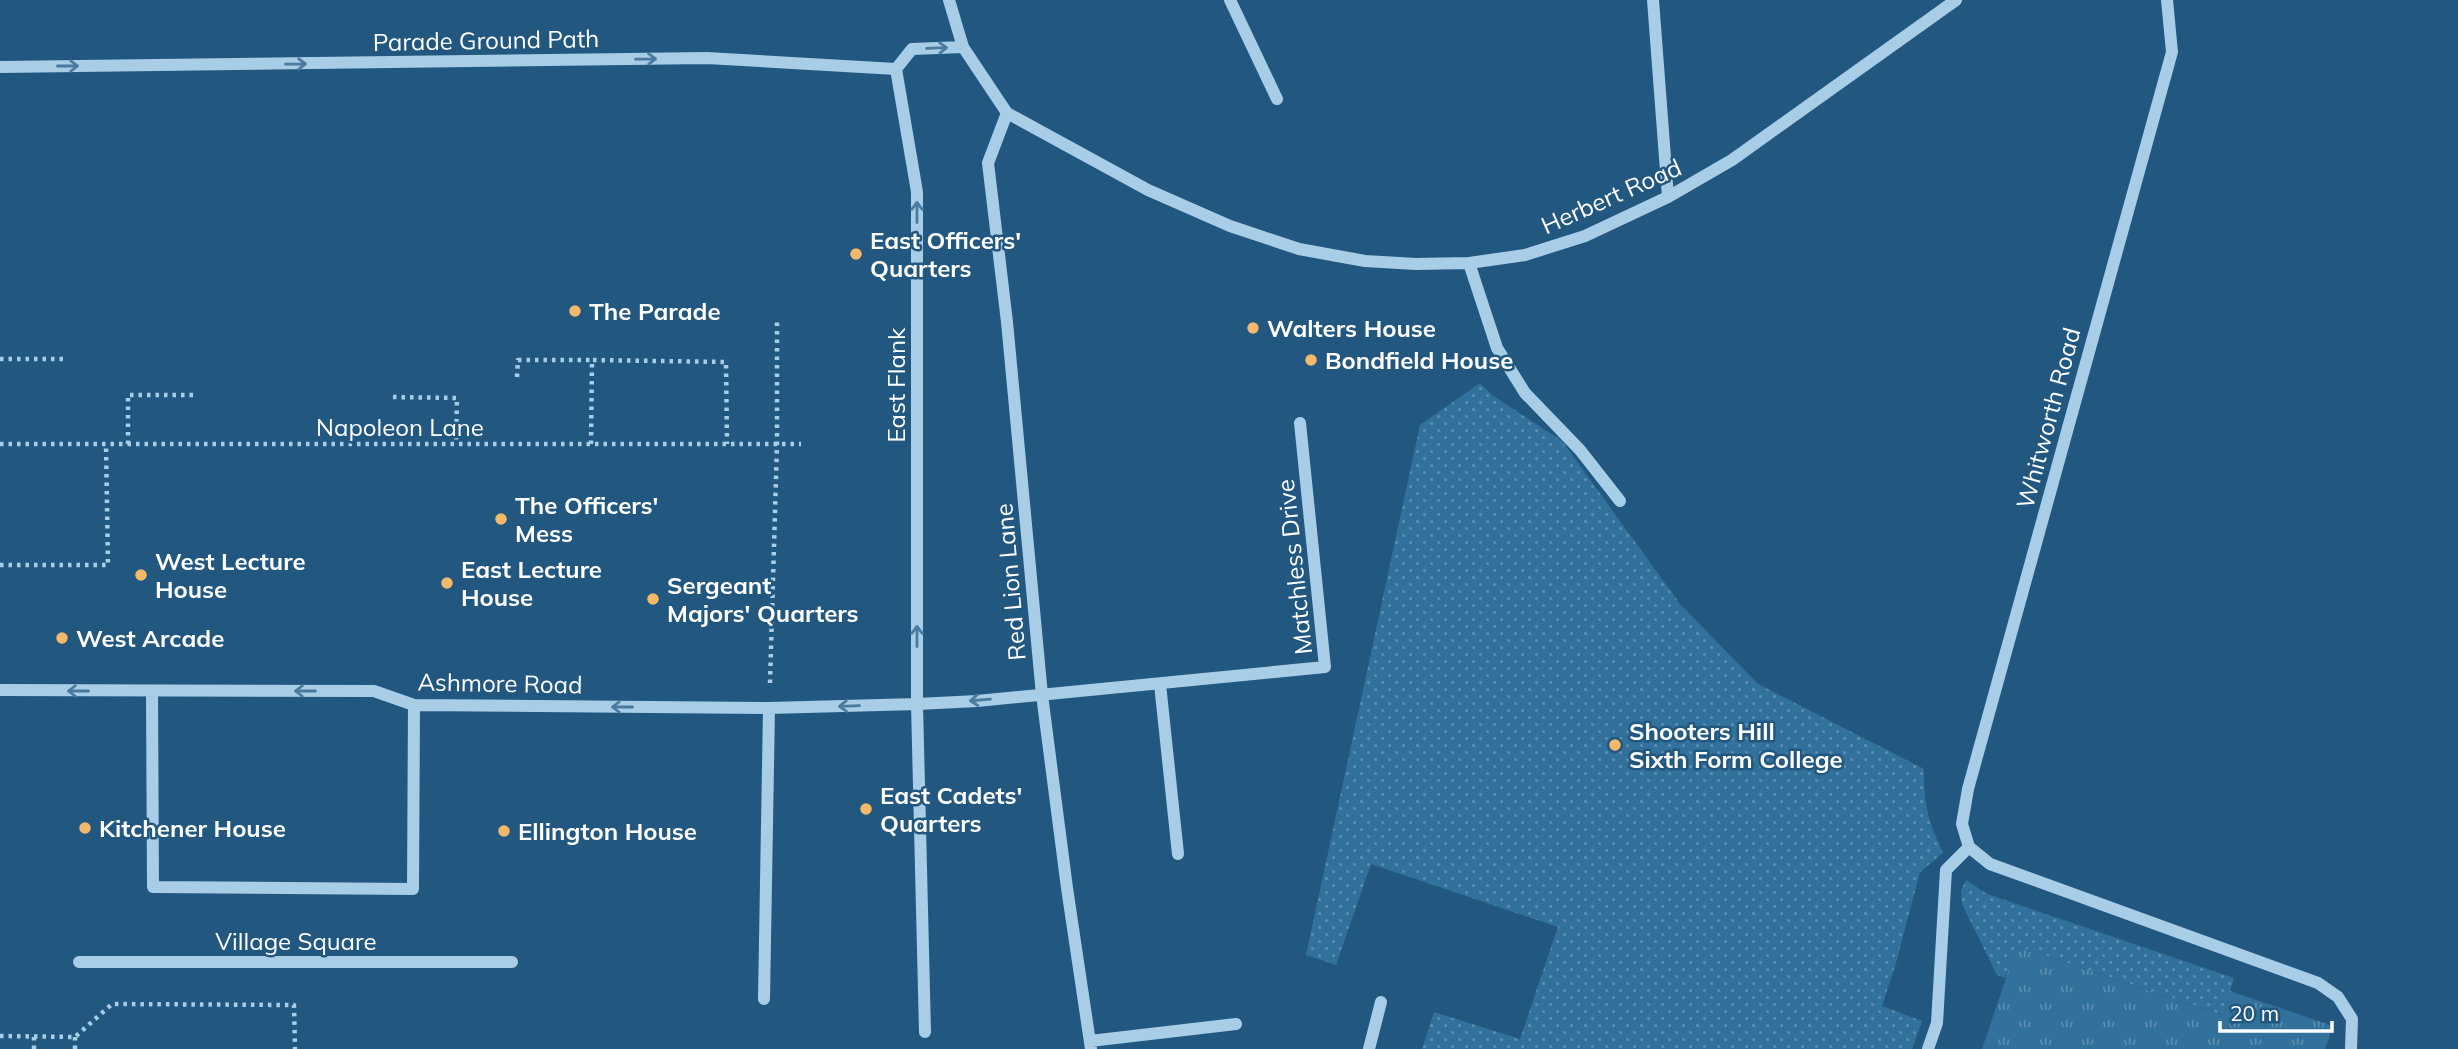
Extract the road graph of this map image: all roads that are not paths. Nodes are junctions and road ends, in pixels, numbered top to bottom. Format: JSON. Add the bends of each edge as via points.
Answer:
{"nodes":[{"id":1,"x":949,"y":0,"type":"edge"},
{"id":2,"x":1230,"y":0,"type":"edge"},
{"id":3,"x":1653,"y":0,"type":"edge"},
{"id":4,"x":1956,"y":0,"type":"edge"},
{"id":5,"x":2167,"y":0,"type":"edge"},
{"id":6,"x":963,"y":47,"type":"junction"},
{"id":7,"x":0,"y":66,"type":"edge"},
{"id":8,"x":896,"y":69,"type":"junction"},
{"id":9,"x":1278,"y":99,"type":"dead end"},
{"id":10,"x":1007,"y":113,"type":"junction"},
{"id":11,"x":1668,"y":197,"type":"junction"},
{"id":12,"x":1469,"y":263,"type":"junction"},
{"id":13,"x":1300,"y":424,"type":"dead end"},
{"id":14,"x":1620,"y":501,"type":"dead end"},
{"id":15,"x":1160,"y":684,"type":"junction"},
{"id":16,"x":0,"y":690,"type":"edge"},
{"id":17,"x":152,"y":691,"type":"junction"},
{"id":18,"x":1042,"y":695,"type":"junction"},
{"id":19,"x":918,"y":704,"type":"junction"},
{"id":20,"x":415,"y":705,"type":"junction"},
{"id":21,"x":769,"y":708,"type":"junction"},
{"id":22,"x":1969,"y":847,"type":"junction"},
{"id":23,"x":1178,"y":854,"type":"dead end"},
{"id":24,"x":79,"y":962,"type":"dead end"},
{"id":25,"x":512,"y":962,"type":"dead end"},
{"id":26,"x":764,"y":999,"type":"dead end"},
{"id":27,"x":1381,"y":1002,"type":"dead end"},
{"id":28,"x":1236,"y":1024,"type":"dead end"},
{"id":29,"x":925,"y":1032,"type":"dead end"},
{"id":30,"x":1091,"y":1045,"type":"edge"},
{"id":31,"x":1369,"y":1049,"type":"edge"},
{"id":32,"x":1928,"y":1049,"type":"edge"},
{"id":33,"x":2351,"y":1049,"type":"edge"}],
"edges":[{"from":1,"to":6,"type":"street"},
{"from":2,"to":9,"type":"street"},
{"from":3,"to":11,"type":"street"},
{"from":4,"to":11,"type":"street","name":"Herbert Road","via":[[1732,160]]},
{"from":5,"to":22,"type":"street","name":"Whitworth Road","via":[[2172,52],[1968,789],[1962,824]]},
{"from":8,"to":6,"type":"street","one_way":true,"via":[[912,49]]},
{"from":6,"to":10,"type":"street"},
{"from":7,"to":8,"type":"street","name":"Parade Ground Path","one_way":true,"via":[[707,58]]},
{"from":19,"to":8,"type":"street","name":"East Flank","one_way":true,"via":[[917,192]]},
{"from":10,"to":12,"type":"street","name":"Herbert Road","via":[[1148,190],[1230,226],[1299,249],[1365,261]]},
{"from":10,"to":18,"type":"street","name":"Red Lion Lane","via":[[988,163]]},
{"from":11,"to":12,"type":"street","name":"Herbert Road","via":[[1561,244]]},
{"from":12,"to":14,"type":"street","via":[[1497,348],[1525,393],[1580,450]]},
{"from":13,"to":15,"type":"street","name":"Matchless Drive","via":[[1325,667]]},
{"from":15,"to":18,"type":"street","name":"Matchless Drive"},
{"from":15,"to":23,"type":"street"},
{"from":17,"to":16,"type":"street","name":"Ashmore Road","one_way":true},
{"from":20,"to":17,"type":"street","name":"Ashmore Road","one_way":true,"via":[[374,691]]},
{"from":17,"to":20,"type":"street","via":[[153,887],[413,889]]},
{"from":18,"to":19,"type":"street","name":"Matchless Drive","one_way":true},
{"from":18,"to":30,"type":"street","name":"Red Lion Lane"},
{"from":19,"to":21,"type":"street","name":"Ashmore Road","one_way":true},
{"from":19,"to":29,"type":"street","name":"East Flank"},
{"from":21,"to":20,"type":"street","name":"Ashmore Road","one_way":true},
{"from":21,"to":26,"type":"street"},
{"from":22,"to":32,"type":"street","via":[[1946,870],[1937,1023]]},
{"from":22,"to":33,"type":"street","via":[[1990,864],[2318,983],[2338,997],[2352,1019]]},
{"from":24,"to":25,"type":"street","name":"Village Square"},
{"from":27,"to":31,"type":"street"},
{"from":28,"to":30,"type":"street"}]}
